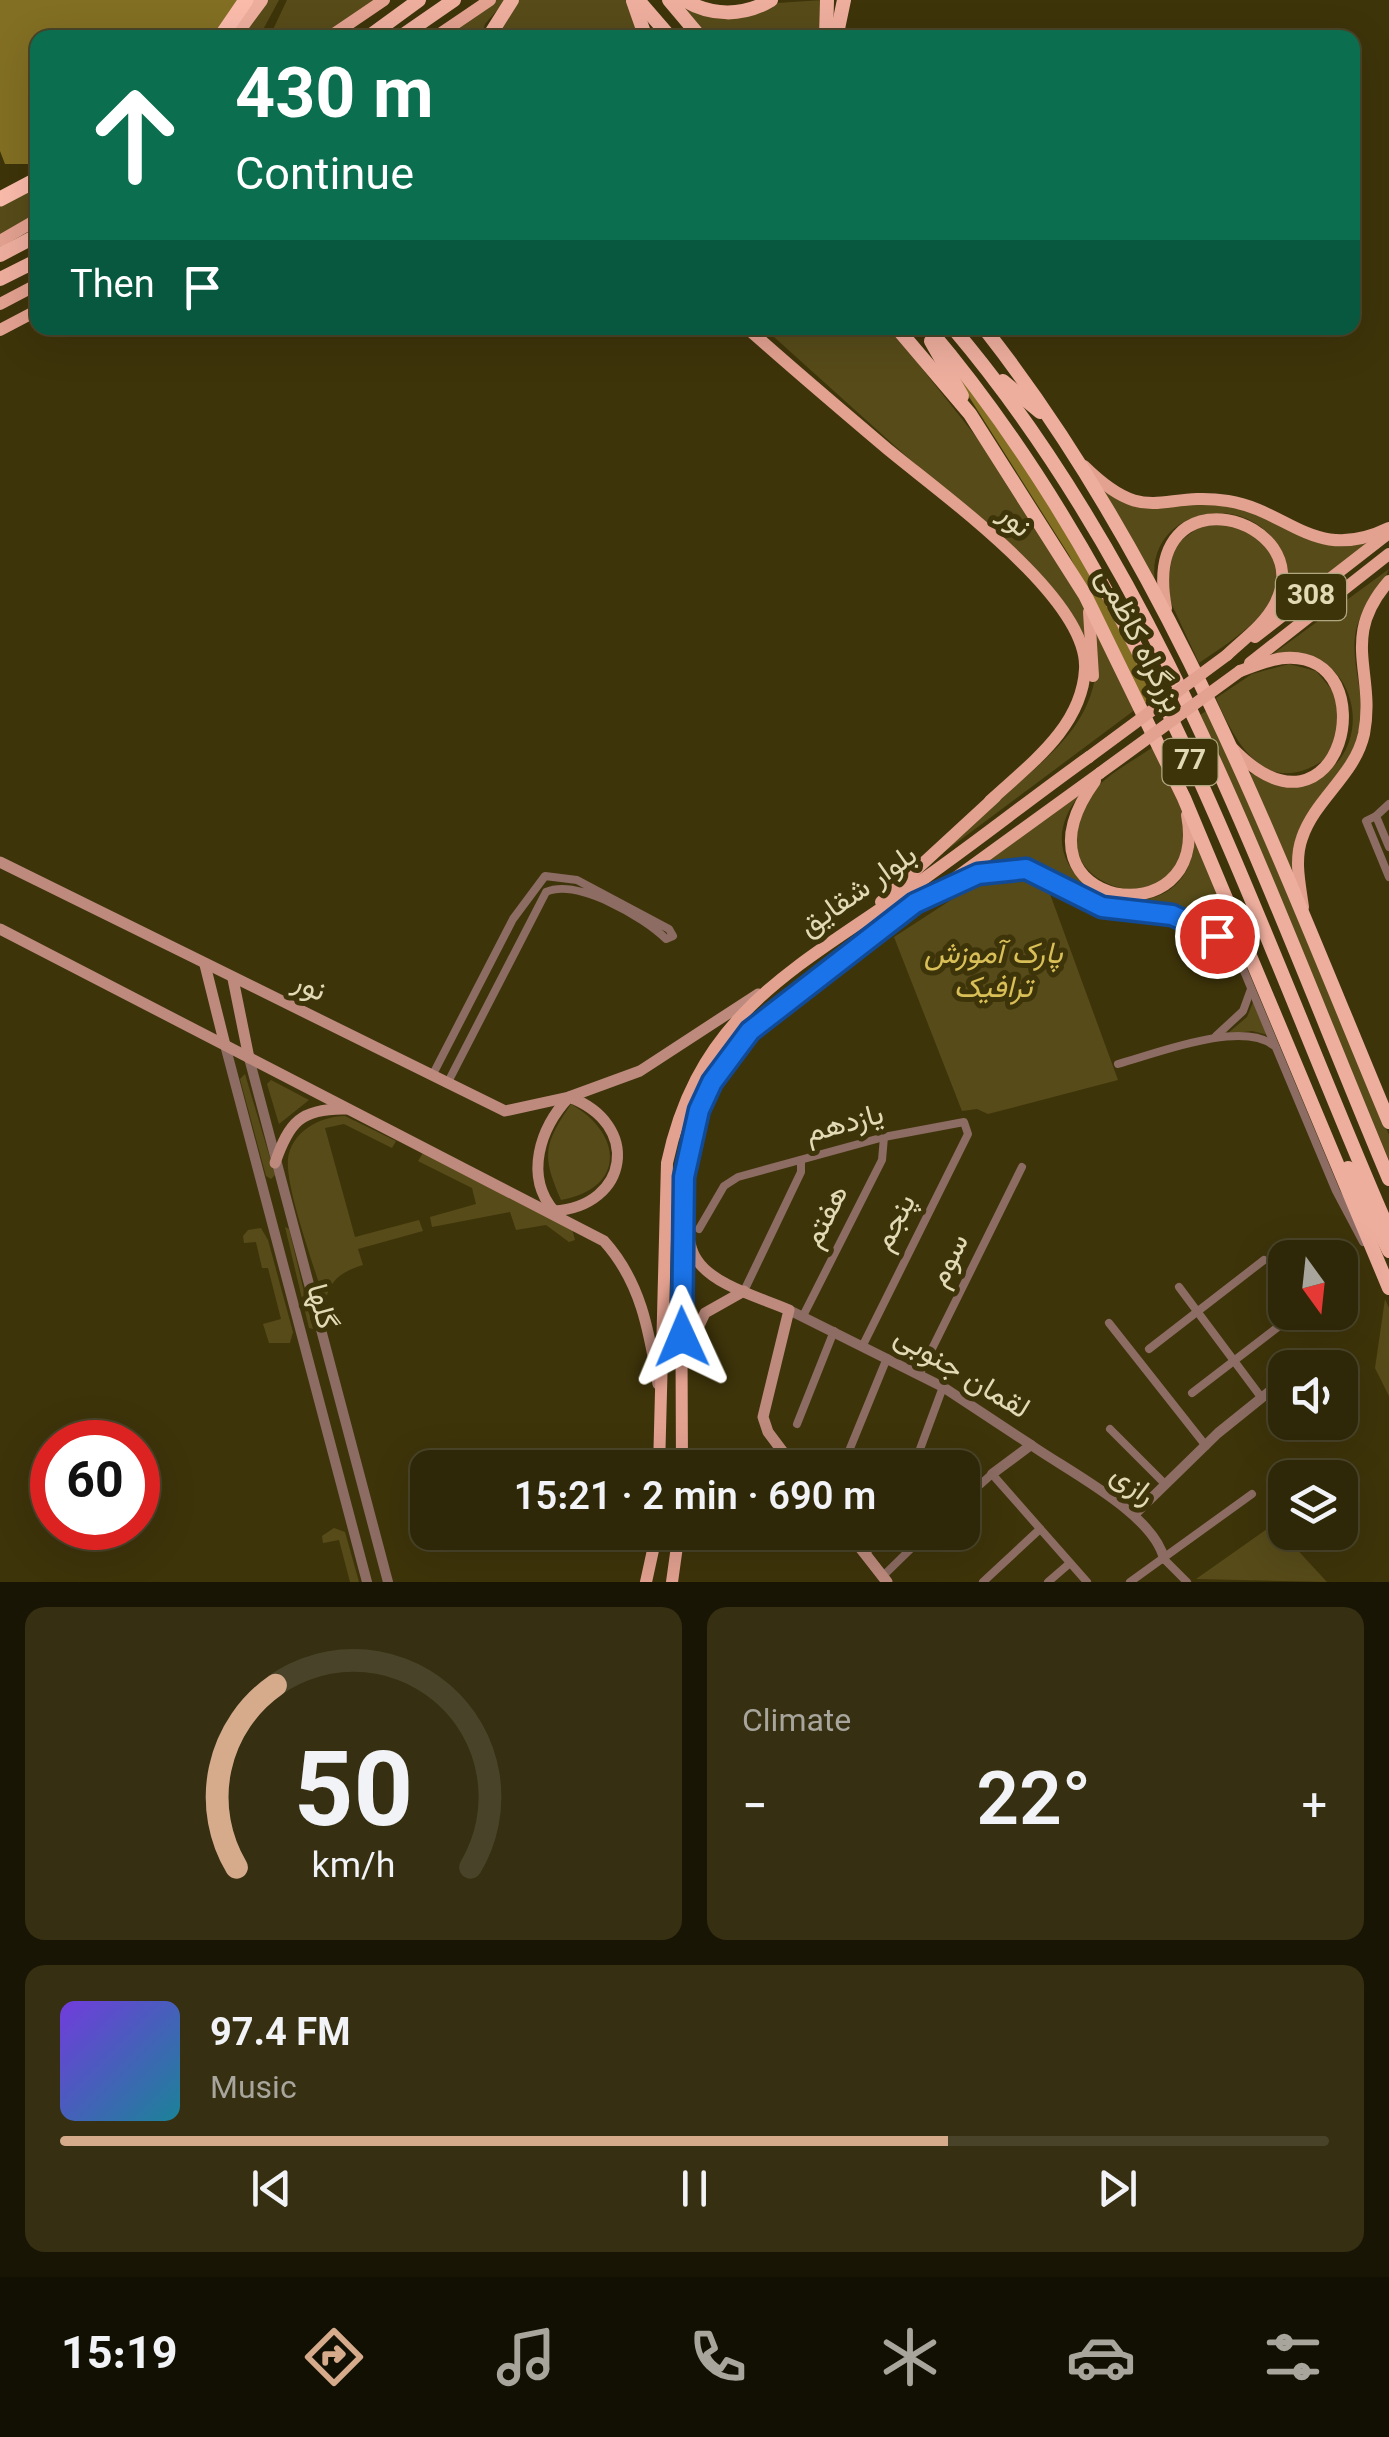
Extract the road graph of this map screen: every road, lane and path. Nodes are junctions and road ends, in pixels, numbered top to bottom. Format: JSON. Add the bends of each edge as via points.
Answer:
{"nodes":[{"id":1,"x":246,"y":0,"type":"edge"},
{"id":2,"x":262,"y":0,"type":"edge"},
{"id":3,"x":384,"y":0,"type":"edge"},
{"id":4,"x":420,"y":0,"type":"edge"},
{"id":5,"x":454,"y":0,"type":"edge"},
{"id":6,"x":490,"y":0,"type":"edge"},
{"id":7,"x":512,"y":0,"type":"edge"},
{"id":8,"x":635,"y":0,"type":"edge"},
{"id":9,"x":669,"y":0,"type":"edge"},
{"id":10,"x":684,"y":0,"type":"edge"},
{"id":11,"x":771,"y":0,"type":"edge"},
{"id":12,"x":827,"y":0,"type":"edge"},
{"id":13,"x":845,"y":0,"type":"edge"},
{"id":14,"x":225,"y":30,"type":"edge"},
{"id":15,"x":239,"y":30,"type":"edge"},
{"id":16,"x":340,"y":30,"type":"edge"},
{"id":17,"x":378,"y":30,"type":"edge"},
{"id":18,"x":411,"y":30,"type":"edge"},
{"id":19,"x":446,"y":30,"type":"edge"},
{"id":20,"x":493,"y":30,"type":"edge"},
{"id":21,"x":644,"y":30,"type":"edge"},
{"id":22,"x":663,"y":30,"type":"edge"},
{"id":23,"x":694,"y":30,"type":"edge"},
{"id":24,"x":826,"y":30,"type":"edge"},
{"id":25,"x":838,"y":30,"type":"edge"},
{"id":26,"x":846,"y":30,"type":"edge"},
{"id":27,"x":30,"y":184,"type":"edge"},
{"id":28,"x":0,"y":199,"type":"edge"},
{"id":29,"x":30,"y":224,"type":"edge"},
{"id":30,"x":30,"y":239,"type":"edge"},
{"id":31,"x":0,"y":241,"type":"edge"},
{"id":32,"x":0,"y":255,"type":"edge"},
{"id":33,"x":30,"y":264,"type":"edge"},
{"id":34,"x":0,"y":279,"type":"edge"},
{"id":35,"x":30,"y":288,"type":"edge"},
{"id":36,"x":0,"y":304,"type":"edge"},
{"id":37,"x":30,"y":314,"type":"edge"},
{"id":38,"x":0,"y":330,"type":"edge"},
{"id":39,"x":755,"y":335,"type":"edge"},
{"id":40,"x":903,"y":335,"type":"edge"},
{"id":41,"x":930,"y":335,"type":"edge"},
{"id":42,"x":931,"y":335,"type":"edge"},
{"id":43,"x":958,"y":335,"type":"edge"},
{"id":44,"x":989,"y":335,"type":"edge"},
{"id":45,"x":990,"y":372,"type":"junction"},
{"id":46,"x":970,"y":414,"type":"junction"},
{"id":47,"x":1052,"y":422,"type":"junction"},
{"id":48,"x":1074,"y":455,"type":"junction"},
{"id":49,"x":1389,"y":530,"type":"edge"},
{"id":50,"x":1389,"y":554,"type":"edge"},
{"id":51,"x":1389,"y":581,"type":"edge"},
{"id":52,"x":1086,"y":595,"type":"junction"},
{"id":53,"x":1166,"y":608,"type":"junction"},
{"id":54,"x":1228,"y":654,"type":"junction"},
{"id":55,"x":1240,"y":671,"type":"junction"},
{"id":56,"x":1230,"y":745,"type":"junction"},
{"id":57,"x":1100,"y":774,"type":"junction"},
{"id":58,"x":1184,"y":798,"type":"junction"},
{"id":59,"x":990,"y":801,"type":"junction"},
{"id":60,"x":1389,"y":804,"type":"edge"},
{"id":61,"x":1376,"y":816,"type":"junction"},
{"id":62,"x":1389,"y":848,"type":"edge"},
{"id":63,"x":0,"y":862,"type":"edge"},
{"id":64,"x":1389,"y":877,"type":"edge"},
{"id":65,"x":915,"y":903,"type":"junction"},
{"id":66,"x":1172,"y":915,"type":"junction"},
{"id":67,"x":867,"y":916,"type":"junction"},
{"id":68,"x":1304,"y":920,"type":"junction"},
{"id":69,"x":0,"y":928,"type":"edge"},
{"id":70,"x":204,"y":965,"type":"junction"},
{"id":71,"x":1255,"y":966,"type":"junction"},
{"id":72,"x":233,"y":979,"type":"junction"},
{"id":73,"x":775,"y":983,"type":"junction"},
{"id":74,"x":1252,"y":988,"type":"junction"},
{"id":75,"x":1213,"y":1039,"type":"junction"},
{"id":76,"x":225,"y":1046,"type":"junction"},
{"id":77,"x":1276,"y":1048,"type":"junction"},
{"id":78,"x":249,"y":1058,"type":"junction"},
{"id":79,"x":1118,"y":1064,"type":"dead end"},
{"id":80,"x":432,"y":1076,"type":"junction"},
{"id":81,"x":448,"y":1084,"type":"junction"},
{"id":82,"x":569,"y":1097,"type":"junction"},
{"id":83,"x":350,"y":1109,"type":"junction"},
{"id":84,"x":1320,"y":1120,"type":"junction"},
{"id":85,"x":1389,"y":1120,"type":"edge"},
{"id":86,"x":964,"y":1122,"type":"joint"},
{"id":87,"x":884,"y":1137,"type":"junction"},
{"id":88,"x":801,"y":1160,"type":"junction"},
{"id":89,"x":276,"y":1164,"type":"junction"},
{"id":90,"x":1022,"y":1167,"type":"dead end"},
{"id":91,"x":1389,"y":1179,"type":"edge"},
{"id":92,"x":683,"y":1198,"type":"junction"},
{"id":93,"x":559,"y":1214,"type":"junction"},
{"id":94,"x":698,"y":1229,"type":"dead end"},
{"id":95,"x":1389,"y":1230,"type":"edge"},
{"id":96,"x":1389,"y":1250,"type":"edge"},
{"id":97,"x":1264,"y":1260,"type":"dead end"},
{"id":98,"x":1179,"y":1288,"type":"dead end"},
{"id":99,"x":1389,"y":1289,"type":"edge"},
{"id":100,"x":744,"y":1291,"type":"junction"},
{"id":101,"x":789,"y":1310,"type":"junction"},
{"id":102,"x":1198,"y":1312,"type":"junction"},
{"id":103,"x":803,"y":1316,"type":"junction"},
{"id":104,"x":1109,"y":1323,"type":"dead end"},
{"id":105,"x":1273,"y":1330,"type":"edge"},
{"id":106,"x":834,"y":1331,"type":"junction"},
{"id":107,"x":863,"y":1345,"type":"junction"},
{"id":108,"x":1149,"y":1349,"type":"dead end"},
{"id":109,"x":326,"y":1353,"type":"junction"},
{"id":110,"x":307,"y":1357,"type":"junction"},
{"id":111,"x":887,"y":1358,"type":"junction"},
{"id":112,"x":1233,"y":1360,"type":"junction"},
{"id":113,"x":682,"y":1364,"type":"junction"},
{"id":114,"x":919,"y":1375,"type":"junction"},
{"id":115,"x":944,"y":1387,"type":"junction"},
{"id":116,"x":1268,"y":1392,"type":"edge"},
{"id":117,"x":1192,"y":1393,"type":"dead end"},
{"id":118,"x":1261,"y":1397,"type":"junction"},
{"id":119,"x":661,"y":1403,"type":"junction"},
{"id":120,"x":797,"y":1424,"type":"dead end"},
{"id":121,"x":1110,"y":1429,"type":"dead end"},
{"id":122,"x":348,"y":1435,"type":"junction"},
{"id":123,"x":329,"y":1439,"type":"junction"},
{"id":124,"x":1031,"y":1445,"type":"junction"},
{"id":125,"x":1206,"y":1446,"type":"junction"},
{"id":126,"x":660,"y":1450,"type":"edge"},
{"id":127,"x":682,"y":1450,"type":"edge"},
{"id":128,"x":782,"y":1450,"type":"edge"},
{"id":129,"x":849,"y":1450,"type":"edge"},
{"id":130,"x":920,"y":1450,"type":"edge"},
{"id":131,"x":992,"y":1474,"type":"junction"},
{"id":132,"x":1165,"y":1484,"type":"junction"},
{"id":133,"x":980,"y":1485,"type":"edge"},
{"id":134,"x":1252,"y":1494,"type":"dead end"},
{"id":135,"x":366,"y":1502,"type":"junction"},
{"id":136,"x":347,"y":1507,"type":"junction"},
{"id":137,"x":1134,"y":1516,"type":"junction"},
{"id":138,"x":1040,"y":1529,"type":"junction"},
{"id":139,"x":652,"y":1550,"type":"edge"},
{"id":140,"x":676,"y":1550,"type":"edge"},
{"id":141,"x":862,"y":1550,"type":"edge"},
{"id":142,"x":868,"y":1550,"type":"edge"},
{"id":143,"x":912,"y":1550,"type":"edge"},
{"id":144,"x":865,"y":1554,"type":"junction"},
{"id":145,"x":1164,"y":1559,"type":"junction"},
{"id":146,"x":1070,"y":1563,"type":"junction"},
{"id":147,"x":885,"y":1579,"type":"edge"},
{"id":148,"x":367,"y":1582,"type":"edge"},
{"id":149,"x":388,"y":1582,"type":"edge"},
{"id":150,"x":646,"y":1582,"type":"edge"},
{"id":151,"x":672,"y":1582,"type":"edge"},
{"id":152,"x":984,"y":1582,"type":"edge"},
{"id":153,"x":1048,"y":1582,"type":"edge"},
{"id":154,"x":1087,"y":1582,"type":"edge"},
{"id":155,"x":1130,"y":1582,"type":"edge"},
{"id":156,"x":1187,"y":1582,"type":"edge"}],
"edges":[{"from":1,"to":14,"type":"highway"},
{"from":2,"to":15,"type":"highway"},
{"from":3,"to":16,"type":"main road"},
{"from":4,"to":17,"type":"highway"},
{"from":5,"to":18,"type":"highway"},
{"from":6,"to":19,"type":"main road"},
{"from":7,"to":20,"type":"highway"},
{"from":8,"to":21,"type":"highway"},
{"from":8,"to":22,"type":"highway"},
{"from":9,"to":23,"type":"highway"},
{"from":10,"to":11,"type":"highway","via":[[732,13]]},
{"from":12,"to":24,"type":"highway"},
{"from":13,"to":25,"type":"highway"},
{"from":13,"to":26,"type":"highway"},
{"from":27,"to":28,"type":"highway"},
{"from":29,"to":31,"type":"main road"},
{"from":30,"to":32,"type":"highway"},
{"from":33,"to":34,"type":"highway"},
{"from":35,"to":36,"type":"main road"},
{"from":37,"to":38,"type":"main road"},
{"from":39,"to":59,"type":"main road","name":"نور","via":[[1002,543],[1056,601],[1080,640],[1085,674],[1072,715]]},
{"from":40,"to":46,"type":"highway","name":"بزرگراه کاظمی"},
{"from":41,"to":46,"type":"highway"},
{"from":42,"to":95,"type":"highway","name":"بزرگراه کاظمی","number":"77","via":[[1050,492],[1119,612],[1185,749]]},
{"from":43,"to":45,"type":"highway","name":"بزرگراه کاظمی","number":"77"},
{"from":44,"to":47,"type":"highway","name":"بزرگراه کاظمی"},
{"from":45,"to":47,"type":"highway"},
{"from":45,"to":91,"type":"highway","name":"بزرگراه کاظمی","number":"77","via":[[1068,480],[1166,662]]},
{"from":46,"to":52,"type":"highway","name":"بزرگراه کاظمی"},
{"from":47,"to":48,"type":"highway","name":"بزرگراه کاظمی"},
{"from":48,"to":49,"type":"main road","via":[[1103,484],[1138,502],[1224,500],[1322,539]]},
{"from":48,"to":53,"type":"highway","name":"بزرگراه کاظمی"},
{"from":49,"to":54,"type":"main road","name":"بلوار شقایق","number":"308","via":[[1296,609]]},
{"from":50,"to":55,"type":"main road","name":"بلوار شقایق","number":"308"},
{"from":51,"to":68,"type":"main road","via":[[1373,598],[1360,634],[1366,723],[1360,747],[1300,841]]},
{"from":52,"to":58,"type":"highway","name":"بزرگراه کاظمی"},
{"from":52,"to":59,"type":"main road","via":[[1094,660],[1082,712],[1047,755]]},
{"from":53,"to":54,"type":"main road","via":[[1162,560],[1184,528],[1216,517],[1254,528],[1278,559],[1276,602]]},
{"from":53,"to":56,"type":"highway","name":"بزرگراه کاظمی"},
{"from":54,"to":67,"type":"main road","name":"بلوار شقایق","number":"308","bridge":true},
{"from":55,"to":56,"type":"main road","via":[[1287,658],[1327,671],[1347,698],[1350,728],[1334,763],[1294,781],[1265,775]]},
{"from":55,"to":57,"type":"main road","name":"بلوار شقایق","number":"308","bridge":true},
{"from":56,"to":68,"type":"highway","name":"بزرگراه کاظمی"},
{"from":57,"to":58,"type":"main road","via":[[1074,809],[1068,836],[1075,864],[1106,892],[1139,896],[1174,877],[1191,842]]},
{"from":57,"to":65,"type":"main road","name":"بلوار شقایق","number":"308"},
{"from":58,"to":71,"type":"highway","name":"بزرگراه کاظمی"},
{"from":59,"to":67,"type":"main road"},
{"from":60,"to":61,"type":"street"},
{"from":61,"to":62,"type":"street"},
{"from":61,"to":64,"type":"street","via":[[1366,821]]},
{"from":63,"to":70,"type":"main road","name":"نور"},
{"from":65,"to":66,"type":"main road","via":[[978,874],[1013,868],[1041,874],[1102,907]]},
{"from":65,"to":92,"type":"main road","name":"بلوار شقایق","number":"308","via":[[750,1031],[712,1082],[689,1145]]},
{"from":66,"to":71,"type":"main road","via":[[1220,928]]},
{"from":66,"to":74,"type":"street","via":[[1217,936]]},
{"from":67,"to":73,"type":"main road","name":"بلوار شقایق","number":"308"},
{"from":68,"to":85,"type":"highway","name":"بزرگراه کاظمی"},
{"from":69,"to":76,"type":"main road"},
{"from":70,"to":72,"type":"main road","name":"نور"},
{"from":70,"to":76,"type":"main road"},
{"from":71,"to":84,"type":"highway","name":"بزرگراه کاظمی"},
{"from":72,"to":78,"type":"main road"},
{"from":72,"to":80,"type":"main road","name":"نور"},
{"from":73,"to":82,"type":"main road","name":"نور","via":[[640,1071]]},
{"from":73,"to":119,"type":"main road","name":"بلوار شقایق","number":"308","via":[[710,1050],[676,1119],[666,1163]]},
{"from":74,"to":75,"type":"street","via":[[1243,1011]]},
{"from":74,"to":77,"type":"street"},
{"from":75,"to":77,"type":"street","via":[[1258,1036]]},
{"from":75,"to":79,"type":"street"},
{"from":76,"to":78,"type":"main road"},
{"from":76,"to":110,"type":"street","name":"گلها"},
{"from":77,"to":99,"type":"street","via":[[1336,1192]]},
{"from":78,"to":83,"type":"main road"},
{"from":78,"to":89,"type":"street","name":"گلها"},
{"from":80,"to":81,"type":"main road","name":"نور"},
{"from":80,"to":81,"type":"street","via":[[513,919],[545,876],[577,880],[669,929],[673,936],[666,939],[572,886],[546,892]]},
{"from":81,"to":82,"type":"main road","name":"نور","via":[[505,1111]]},
{"from":82,"to":93,"type":"main road","via":[[539,1149],[544,1198]]},
{"from":82,"to":93,"type":"main road","via":[[604,1117],[617,1137],[618,1156],[599,1194]]},
{"from":83,"to":89,"type":"main road","via":[[318,1108],[306,1115],[285,1136]]},
{"from":83,"to":93,"type":"main road"},
{"from":84,"to":96,"type":"highway"},
{"from":84,"to":99,"type":"highway","name":"بزرگراه کاظمی"},
{"from":86,"to":87,"type":"street","name":"یازدهم"},
{"from":86,"to":107,"type":"street","name":"پنجم","via":[[968,1134]]},
{"from":87,"to":88,"type":"street","name":"یازدهم"},
{"from":87,"to":103,"type":"street","name":"هفتم","via":[[882,1160]]},
{"from":88,"to":94,"type":"street","name":"یازدهم","via":[[724,1186]]},
{"from":88,"to":100,"type":"street"},
{"from":89,"to":109,"type":"street","name":"گلها"},
{"from":90,"to":114,"type":"street","name":"سوم"},
{"from":92,"to":100,"type":"main road","name":"لقمان جنوبی","via":[[695,1258]]},
{"from":92,"to":113,"type":"main road","name":"بلوار شقایق"},
{"from":93,"to":119,"type":"main road","via":[[604,1240],[624,1262],[644,1314]]},
{"from":97,"to":102,"type":"street"},
{"from":98,"to":102,"type":"street"},
{"from":100,"to":101,"type":"main road","name":"لقمان جنوبی"},
{"from":100,"to":113,"type":"main road","via":[[705,1312]]},
{"from":101,"to":103,"type":"street","name":"لقمان جنوبی"},
{"from":101,"to":128,"type":"main road","via":[[763,1417]]},
{"from":102,"to":108,"type":"street"},
{"from":102,"to":112,"type":"street"},
{"from":103,"to":106,"type":"street","name":"لقمان جنوبی"},
{"from":104,"to":125,"type":"street"},
{"from":105,"to":112,"type":"street"},
{"from":106,"to":107,"type":"street","name":"لقمان جنوبی"},
{"from":106,"to":120,"type":"street"},
{"from":107,"to":111,"type":"street","name":"لقمان جنوبی"},
{"from":109,"to":110,"type":"street"},
{"from":109,"to":122,"type":"street","name":"گلها"},
{"from":110,"to":123,"type":"street","name":"گلها"},
{"from":111,"to":114,"type":"street","name":"لقمان جنوبی"},
{"from":111,"to":129,"type":"street"},
{"from":112,"to":117,"type":"street"},
{"from":112,"to":118,"type":"street"},
{"from":113,"to":127,"type":"main road","name":"بلوار شقایق"},
{"from":114,"to":115,"type":"street","name":"لقمان جنوبی"},
{"from":115,"to":124,"type":"street","name":"لقمان جنوبی"},
{"from":115,"to":130,"type":"street"},
{"from":116,"to":118,"type":"street"},
{"from":118,"to":125,"type":"street"},
{"from":119,"to":126,"type":"main road","name":"بلوار شقایق","number":"308"},
{"from":121,"to":132,"type":"street"},
{"from":122,"to":123,"type":"street"},
{"from":122,"to":135,"type":"street","name":"گلها"},
{"from":123,"to":136,"type":"street","name":"گلها"},
{"from":124,"to":131,"type":"street","name":"لقمان جنوبی"},
{"from":124,"to":137,"type":"street","name":"رازی"},
{"from":125,"to":132,"type":"street"},
{"from":131,"to":133,"type":"street"},
{"from":131,"to":138,"type":"street"},
{"from":132,"to":137,"type":"street"},
{"from":134,"to":145,"type":"street"},
{"from":135,"to":136,"type":"street"},
{"from":135,"to":149,"type":"street","name":"گلها"},
{"from":136,"to":148,"type":"street","name":"گلها"},
{"from":137,"to":145,"type":"street","name":"رازی","via":[[1156,1537]]},
{"from":138,"to":146,"type":"street"},
{"from":138,"to":152,"type":"street"},
{"from":139,"to":150,"type":"main road"},
{"from":140,"to":151,"type":"main road"},
{"from":141,"to":144,"type":"main road"},
{"from":142,"to":144,"type":"street"},
{"from":143,"to":147,"type":"street"},
{"from":144,"to":147,"type":"main road"},
{"from":145,"to":155,"type":"street"},
{"from":145,"to":156,"type":"street","name":"رازی"},
{"from":146,"to":153,"type":"street"},
{"from":146,"to":154,"type":"street"}]}
